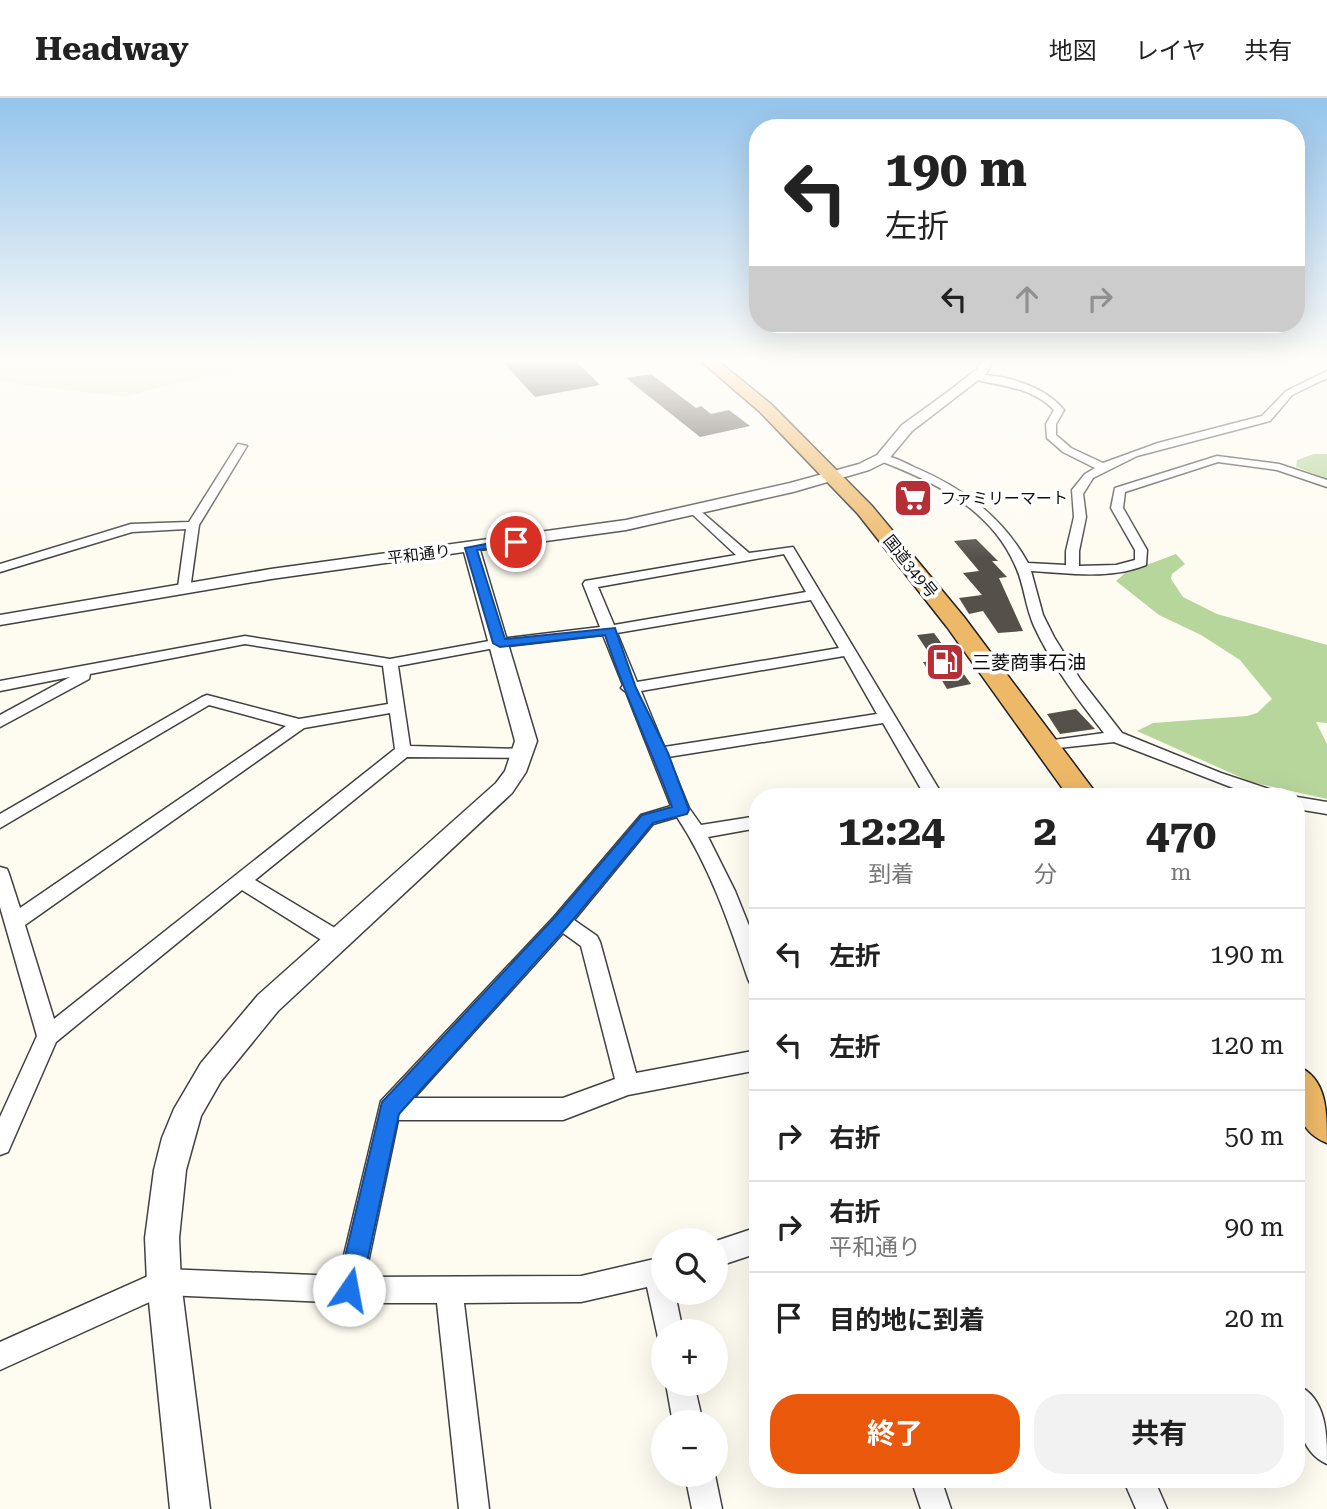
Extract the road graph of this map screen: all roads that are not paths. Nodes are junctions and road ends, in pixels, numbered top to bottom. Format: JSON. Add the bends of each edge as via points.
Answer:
{"nodes":[{"id":1,"x":789,"y":428,"type":"edge"},
{"id":2,"x":907,"y":428,"type":"edge"},
{"id":3,"x":1051,"y":428,"type":"edge"},
{"id":4,"x":1230,"y":428,"type":"edge"},
{"id":5,"x":242,"y":446,"type":"dead end"},
{"id":6,"x":882,"y":458,"type":"junction"},
{"id":7,"x":1105,"y":468,"type":"junction"},
{"id":8,"x":835,"y":476,"type":"junction"},
{"id":9,"x":1327,"y":484,"type":"edge"},
{"id":10,"x":696,"y":511,"type":"junction"},
{"id":11,"x":193,"y":525,"type":"junction"},
{"id":12,"x":471,"y":548,"type":"junction"},
{"id":13,"x":746,"y":557,"type":"junction"},
{"id":14,"x":1022,"y":567,"type":"junction"},
{"id":15,"x":0,"y":568,"type":"edge"},
{"id":16,"x":1073,"y":568,"type":"junction"},
{"id":17,"x":186,"y":587,"type":"junction"},
{"id":18,"x":814,"y":595,"type":"junction"},
{"id":19,"x":0,"y":621,"type":"edge"},
{"id":20,"x":610,"y":630,"type":"junction"},
{"id":21,"x":500,"y":643,"type":"junction"},
{"id":22,"x":847,"y":652,"type":"junction"},
{"id":23,"x":390,"y":663,"type":"junction"},
{"id":24,"x":97,"y":670,"type":"junction"},
{"id":25,"x":0,"y":686,"type":"edge"},
{"id":26,"x":629,"y":688,"type":"junction"},
{"id":27,"x":397,"y":707,"type":"junction"},
{"id":28,"x":887,"y":717,"type":"junction"},
{"id":29,"x":0,"y":722,"type":"edge"},
{"id":30,"x":299,"y":724,"type":"junction"},
{"id":31,"x":1116,"y":737,"type":"junction"},
{"id":32,"x":1046,"y":746,"type":"junction"},
{"id":33,"x":403,"y":751,"type":"junction"},
{"id":34,"x":660,"y":753,"type":"junction"},
{"id":35,"x":523,"y":754,"type":"junction"},
{"id":36,"x":925,"y":788,"type":"edge"},
{"id":37,"x":1077,"y":788,"type":"edge"},
{"id":38,"x":1247,"y":788,"type":"edge"},
{"id":39,"x":1305,"y":804,"type":"edge"},
{"id":40,"x":1327,"y":808,"type":"edge"},
{"id":41,"x":681,"y":810,"type":"junction"},
{"id":42,"x":0,"y":822,"type":"edge"},
{"id":43,"x":749,"y":823,"type":"edge"},
{"id":44,"x":697,"y":832,"type":"junction"},
{"id":45,"x":0,"y":874,"type":"edge"},
{"id":46,"x":242,"y":881,"type":"junction"},
{"id":47,"x":16,"y":921,"type":"junction"},
{"id":48,"x":561,"y":922,"type":"junction"},
{"id":49,"x":749,"y":928,"type":"edge"},
{"id":50,"x":338,"y":940,"type":"junction"},
{"id":51,"x":48,"y":1036,"type":"junction"},
{"id":52,"x":749,"y":1062,"type":"edge"},
{"id":53,"x":628,"y":1085,"type":"junction"},
{"id":54,"x":1305,"y":1094,"type":"edge"},
{"id":55,"x":389,"y":1109,"type":"junction"},
{"id":56,"x":1327,"y":1124,"type":"edge"},
{"id":57,"x":0,"y":1144,"type":"edge"},
{"id":58,"x":749,"y":1243,"type":"edge"},
{"id":59,"x":728,"y":1250,"type":"edge"},
{"id":60,"x":651,"y":1273,"type":"edge"},
{"id":61,"x":164,"y":1282,"type":"junction"},
{"id":62,"x":349,"y":1290,"type":"junction"},
{"id":63,"x":449,"y":1291,"type":"junction"},
{"id":64,"x":0,"y":1356,"type":"edge"},
{"id":65,"x":1305,"y":1412,"type":"edge"},
{"id":66,"x":1327,"y":1449,"type":"edge"},
{"id":67,"x":702,"y":1487,"type":"edge"},
{"id":68,"x":929,"y":1488,"type":"edge"},
{"id":69,"x":1142,"y":1488,"type":"edge"},
{"id":70,"x":190,"y":1509,"type":"edge"},
{"id":71,"x":474,"y":1509,"type":"edge"},
{"id":72,"x":707,"y":1509,"type":"edge"},
{"id":73,"x":936,"y":1509,"type":"edge"},
{"id":74,"x":1152,"y":1509,"type":"edge"}],
"edges":[{"from":1,"to":8,"type":"highway","name":"国道349号"},
{"from":2,"to":6,"type":"street"},
{"from":3,"to":7,"type":"street","via":[[1051,436],[1066,450]]},
{"from":4,"to":7,"type":"street","via":[[1169,441]]},
{"from":5,"to":11,"type":"street"},
{"from":6,"to":8,"type":"street","name":"平和通り"},
{"from":6,"to":14,"type":"street","via":[[924,474],[974,504],[1006,537]]},
{"from":7,"to":16,"type":"street","via":[[1079,488],[1081,516]]},
{"from":8,"to":10,"type":"street","name":"平和通り"},
{"from":8,"to":32,"type":"highway","name":"国道349号","via":[[930,589]]},
{"from":9,"to":16,"type":"street","via":[[1257,462],[1203,461],[1119,490],[1117,508],[1141,550],[1141,562],[1115,569]]},
{"from":10,"to":12,"type":"street","name":"平和通り"},
{"from":10,"to":13,"type":"street"},
{"from":11,"to":15,"type":"street","via":[[131,528]]},
{"from":11,"to":17,"type":"street"},
{"from":12,"to":17,"type":"street","name":"平和通り"},
{"from":12,"to":21,"type":"street"},
{"from":13,"to":18,"type":"street","via":[[788,550]]},
{"from":13,"to":20,"type":"street","via":[[590,584]]},
{"from":14,"to":16,"type":"street"},
{"from":14,"to":31,"type":"street","via":[[1038,620]]},
{"from":17,"to":19,"type":"street","name":"平和通り"},
{"from":18,"to":20,"type":"street"},
{"from":18,"to":22,"type":"street"},
{"from":20,"to":21,"type":"street"},
{"from":20,"to":26,"type":"street"},
{"from":21,"to":23,"type":"street"},
{"from":21,"to":35,"type":"street","via":[[526,741]]},
{"from":22,"to":26,"type":"street"},
{"from":22,"to":28,"type":"street"},
{"from":23,"to":24,"type":"street","via":[[245,640]]},
{"from":23,"to":27,"type":"street"},
{"from":24,"to":25,"type":"street"},
{"from":24,"to":29,"type":"street"},
{"from":26,"to":34,"type":"street"},
{"from":27,"to":30,"type":"street"},
{"from":27,"to":33,"type":"street"},
{"from":28,"to":34,"type":"street"},
{"from":28,"to":36,"type":"street"},
{"from":30,"to":42,"type":"street","via":[[207,700]]},
{"from":30,"to":47,"type":"street"},
{"from":31,"to":32,"type":"street"},
{"from":31,"to":38,"type":"street"},
{"from":32,"to":37,"type":"highway","name":"国道349号"},
{"from":33,"to":35,"type":"street"},
{"from":33,"to":46,"type":"street"},
{"from":34,"to":41,"type":"street"},
{"from":35,"to":50,"type":"street","via":[[504,788]]},
{"from":39,"to":40,"type":"street"},
{"from":41,"to":44,"type":"street"},
{"from":41,"to":48,"type":"street","via":[[648,819]]},
{"from":43,"to":44,"type":"street"},
{"from":44,"to":49,"type":"street"},
{"from":45,"to":47,"type":"street"},
{"from":46,"to":50,"type":"street"},
{"from":46,"to":51,"type":"street"},
{"from":47,"to":51,"type":"street"},
{"from":48,"to":53,"type":"street","via":[[590,942]]},
{"from":48,"to":55,"type":"street"},
{"from":50,"to":61,"type":"street","via":[[238,1035],[189,1109],[170,1170],[162,1238]]},
{"from":51,"to":57,"type":"street"},
{"from":52,"to":53,"type":"street"},
{"from":53,"to":55,"type":"street","via":[[563,1109]]},
{"from":54,"to":56,"type":"highway"},
{"from":55,"to":62,"type":"street"},
{"from":58,"to":59,"type":"street"},
{"from":60,"to":63,"type":"street","via":[[581,1289]]},
{"from":61,"to":62,"type":"street"},
{"from":61,"to":64,"type":"street"},
{"from":61,"to":70,"type":"street"},
{"from":62,"to":63,"type":"street"},
{"from":63,"to":71,"type":"street"},
{"from":65,"to":66,"type":"street"},
{"from":67,"to":72,"type":"street"},
{"from":68,"to":73,"type":"street"},
{"from":69,"to":74,"type":"street"}]}
